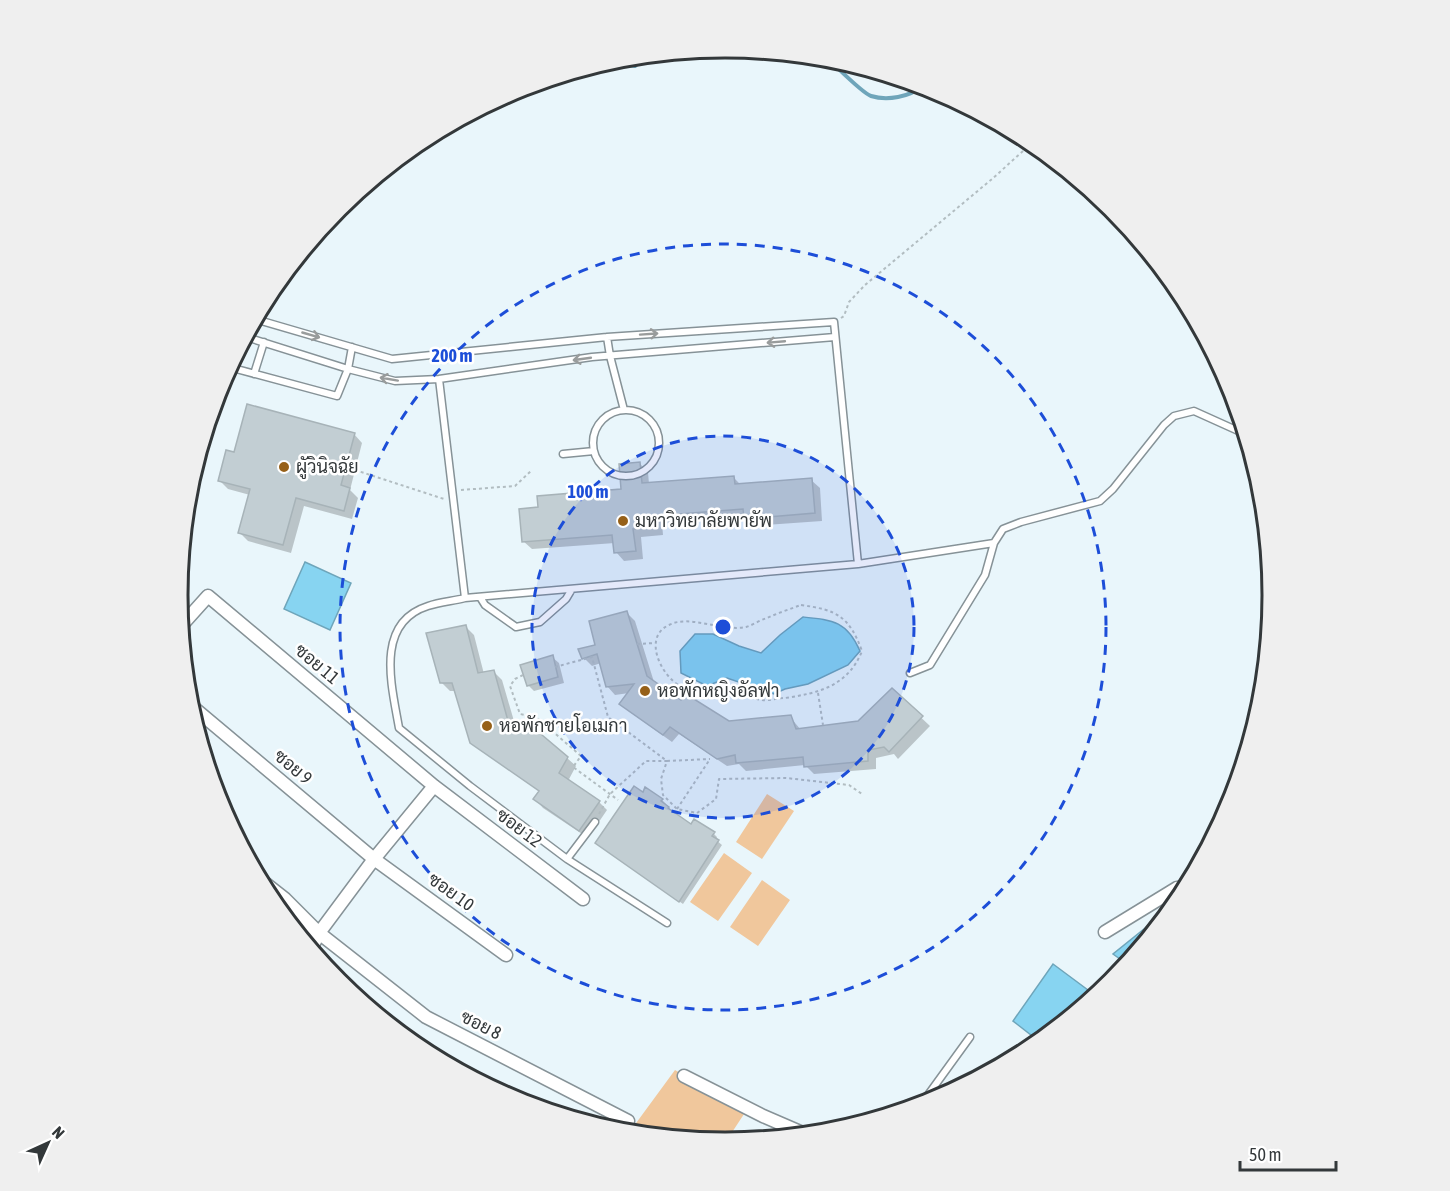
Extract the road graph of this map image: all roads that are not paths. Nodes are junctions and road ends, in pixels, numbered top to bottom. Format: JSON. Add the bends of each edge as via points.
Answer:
{"nodes":[{"id":1,"x":264,"y":321,"type":"edge"},
{"id":2,"x":607,"y":337,"type":"junction"},
{"id":3,"x":835,"y":337,"type":"junction"},
{"id":4,"x":254,"y":339,"type":"edge"},
{"id":5,"x":264,"y":342,"type":"junction"},
{"id":6,"x":352,"y":347,"type":"junction"},
{"id":7,"x":610,"y":356,"type":"junction"},
{"id":8,"x":348,"y":369,"type":"junction"},
{"id":9,"x":238,"y":370,"type":"edge"},
{"id":10,"x":254,"y":374,"type":"junction"},
{"id":11,"x":439,"y":379,"type":"junction"},
{"id":12,"x":624,"y":410,"type":"junction"},
{"id":13,"x":1236,"y":430,"type":"edge"},
{"id":14,"x":594,"y":451,"type":"junction"},
{"id":15,"x":563,"y":454,"type":"dead end"},
{"id":16,"x":994,"y":543,"type":"junction"},
{"id":17,"x":858,"y":564,"type":"junction"},
{"id":18,"x":572,"y":589,"type":"junction"},
{"id":19,"x":480,"y":597,"type":"junction"},
{"id":20,"x":465,"y":598,"type":"junction"},
{"id":21,"x":189,"y":617,"type":"edge"},
{"id":22,"x":910,"y":673,"type":"dead end"},
{"id":23,"x":201,"y":714,"type":"edge"},
{"id":24,"x":434,"y":786,"type":"junction"},
{"id":25,"x":595,"y":822,"type":"road end"},
{"id":26,"x":375,"y":859,"type":"junction"},
{"id":27,"x":567,"y":859,"type":"junction"},
{"id":28,"x":1173,"y":890,"type":"edge"},
{"id":29,"x":279,"y":895,"type":"edge"},
{"id":30,"x":583,"y":899,"type":"dead end"},
{"id":31,"x":667,"y":922,"type":"dead end"},
{"id":32,"x":304,"y":928,"type":"edge"},
{"id":33,"x":1105,"y":932,"type":"dead end"},
{"id":34,"x":319,"y":933,"type":"junction"},
{"id":35,"x":315,"y":942,"type":"edge"},
{"id":36,"x":506,"y":955,"type":"dead end"},
{"id":37,"x":970,"y":1037,"type":"dead end"},
{"id":38,"x":684,"y":1076,"type":"dead end"},
{"id":39,"x":930,"y":1092,"type":"edge"},
{"id":40,"x":627,"y":1123,"type":"edge"},
{"id":41,"x":791,"y":1128,"type":"edge"}],
"edges":[{"from":1,"to":6,"type":"lane","one_way":true},
{"from":2,"to":3,"type":"lane","one_way":true,"via":[[834,322]]},
{"from":2,"to":6,"type":"lane","via":[[392,359]]},
{"from":2,"to":7,"type":"lane"},
{"from":3,"to":7,"type":"lane","one_way":true},
{"from":3,"to":17,"type":"lane"},
{"from":4,"to":5,"type":"lane"},
{"from":5,"to":8,"type":"lane"},
{"from":5,"to":10,"type":"lane"},
{"from":6,"to":8,"type":"lane"},
{"from":7,"to":11,"type":"lane","one_way":true},
{"from":7,"to":12,"type":"lane"},
{"from":8,"to":10,"type":"lane","via":[[337,396]]},
{"from":11,"to":8,"type":"lane","one_way":true,"via":[[395,381]]},
{"from":9,"to":10,"type":"lane"},
{"from":11,"to":20,"type":"lane"},
{"from":12,"to":14,"type":"lane","via":[[599,423]]},
{"from":12,"to":14,"type":"lane","via":[[635,411],[653,424],[658,446],[649,466],[639,473],[617,474],[607,470]]},
{"from":13,"to":16,"type":"lane","via":[[1194,411],[1174,416],[1100,501],[1003,529]]},
{"from":14,"to":15,"type":"lane"},
{"from":16,"to":17,"type":"lane"},
{"from":16,"to":22,"type":"lane","via":[[985,575],[930,665]]},
{"from":17,"to":18,"type":"lane"},
{"from":18,"to":19,"type":"lane"},
{"from":18,"to":19,"type":"lane","via":[[540,622],[516,627]]},
{"from":19,"to":20,"type":"lane"},
{"from":20,"to":27,"type":"lane","via":[[426,606],[404,621],[391,648],[389,674],[399,728]]},
{"from":21,"to":24,"type":"street","name":"ซอย 11","via":[[208,596]]},
{"from":23,"to":26,"type":"street","name":"ซอย 9"},
{"from":24,"to":26,"type":"street"},
{"from":24,"to":30,"type":"street","name":"ซอย 12"},
{"from":25,"to":27,"type":"lane"},
{"from":26,"to":34,"type":"street"},
{"from":26,"to":36,"type":"street","name":"ซอย 10"},
{"from":27,"to":31,"type":"lane"},
{"from":28,"to":33,"type":"street"},
{"from":29,"to":34,"type":"street"},
{"from":32,"to":34,"type":"street"},
{"from":34,"to":35,"type":"street"},
{"from":34,"to":40,"type":"street","name":"ซอย 8","via":[[426,1017]]},
{"from":37,"to":39,"type":"lane"},
{"from":38,"to":41,"type":"street"}]}
